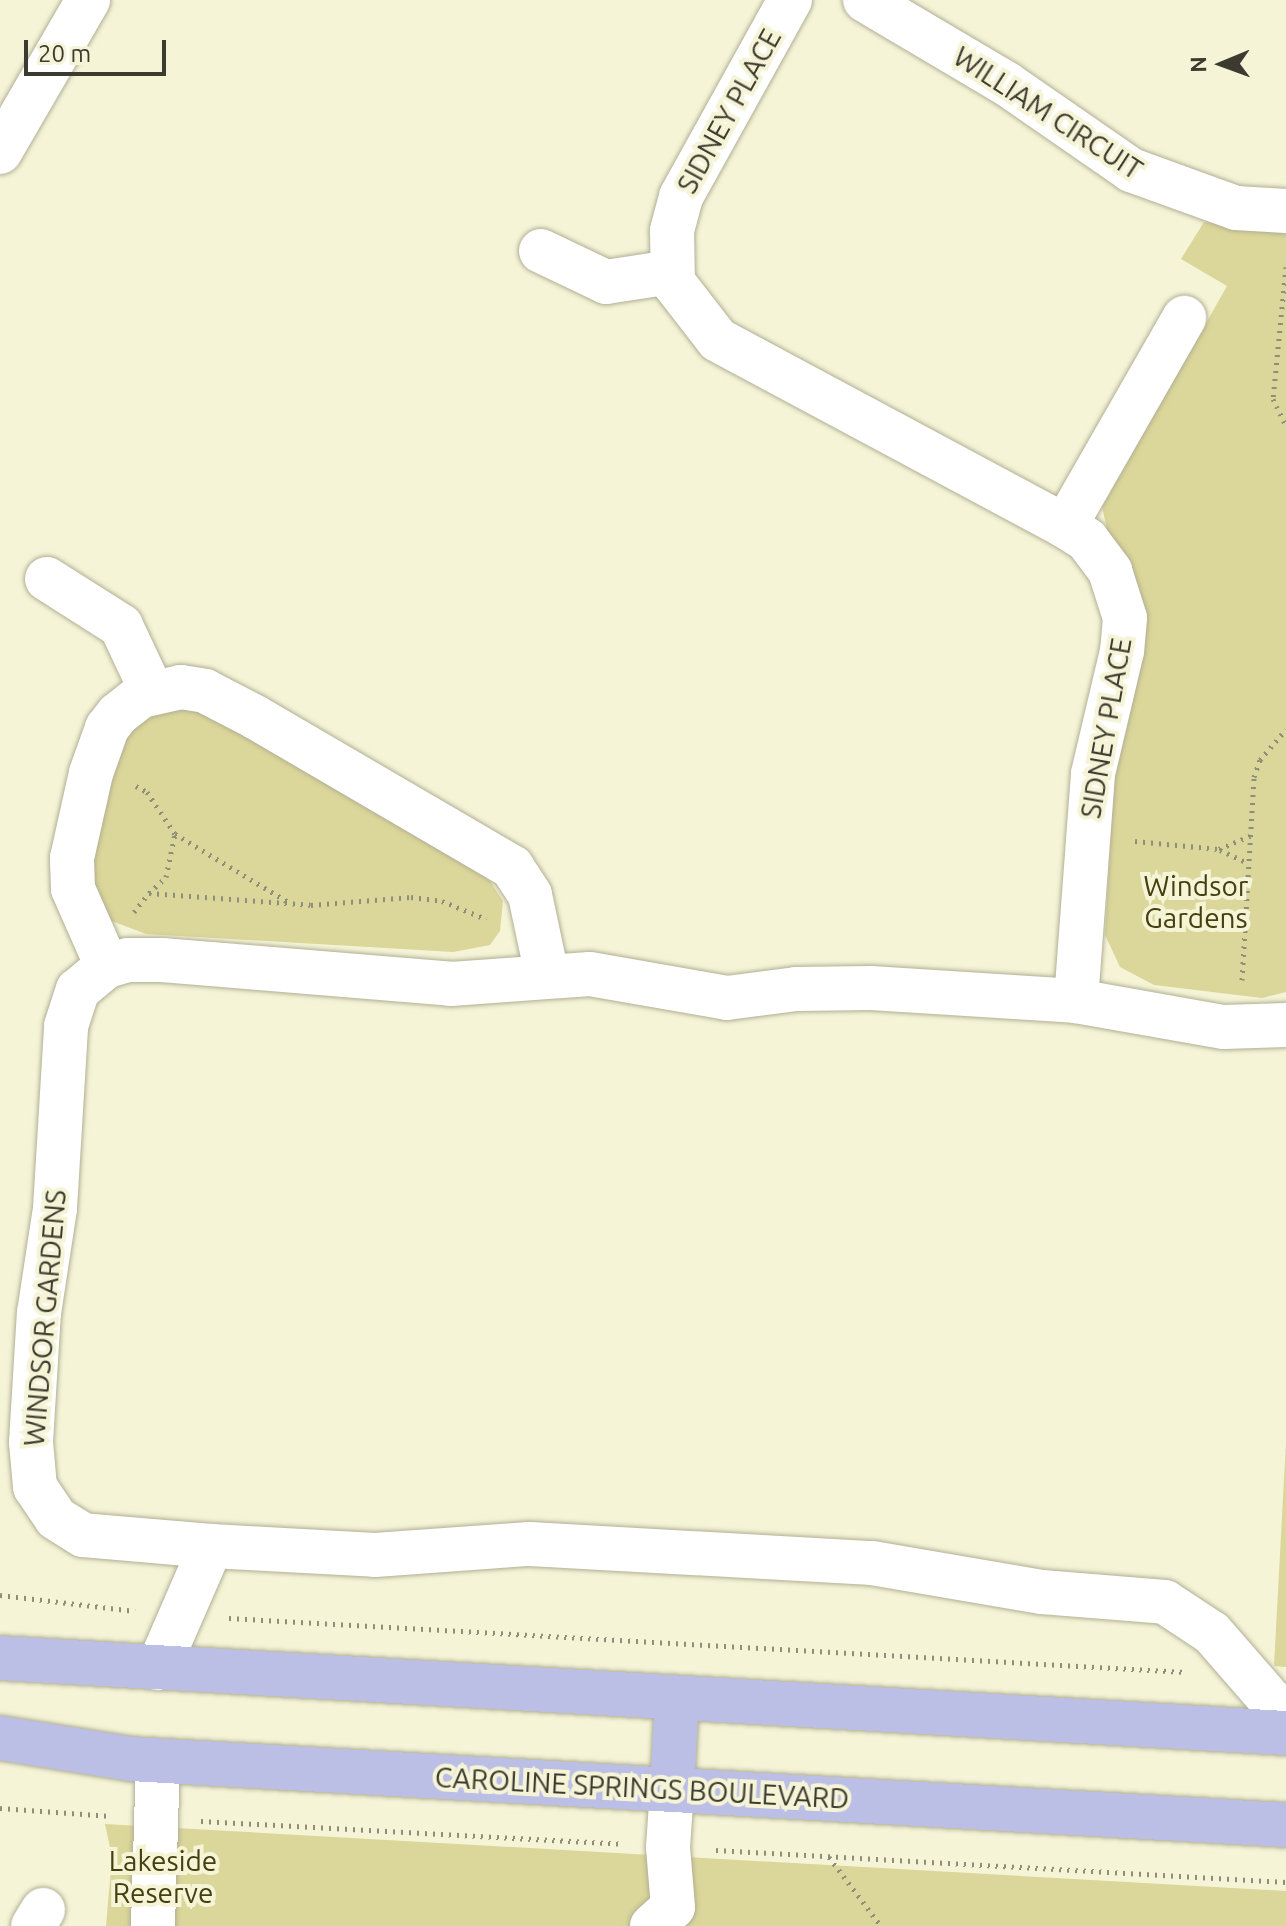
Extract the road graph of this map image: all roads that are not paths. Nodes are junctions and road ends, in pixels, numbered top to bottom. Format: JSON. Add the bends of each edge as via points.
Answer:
{"nodes":[{"id":1,"x":88,"y":0,"type":"edge"},
{"id":2,"x":790,"y":0,"type":"edge"},
{"id":3,"x":865,"y":0,"type":"edge"},
{"id":4,"x":0,"y":152,"type":"edge"},
{"id":5,"x":1286,"y":211,"type":"edge"},
{"id":6,"x":541,"y":251,"type":"dead end"},
{"id":7,"x":671,"y":272,"type":"junction"},
{"id":8,"x":1184,"y":318,"type":"dead end"},
{"id":9,"x":1065,"y":526,"type":"junction"},
{"id":10,"x":47,"y":579,"type":"dead end"},
{"id":11,"x":152,"y":692,"type":"junction"},
{"id":12,"x":107,"y":966,"type":"junction"},
{"id":13,"x":547,"y":975,"type":"junction"},
{"id":14,"x":1076,"y":1001,"type":"junction"},
{"id":15,"x":1286,"y":1025,"type":"edge"},
{"id":16,"x":211,"y":1546,"type":"junction"},
{"id":17,"x":0,"y":1658,"type":"edge"},
{"id":18,"x":158,"y":1668,"type":"junction"},
{"id":19,"x":677,"y":1698,"type":"junction"},
{"id":20,"x":1286,"y":1718,"type":"edge"},
{"id":21,"x":1286,"y":1733,"type":"edge"},
{"id":22,"x":0,"y":1738,"type":"edge"},
{"id":23,"x":158,"y":1761,"type":"junction"},
{"id":24,"x":672,"y":1790,"type":"junction"},
{"id":25,"x":1286,"y":1825,"type":"edge"},
{"id":26,"x":153,"y":1926,"type":"edge"},
{"id":27,"x":652,"y":1926,"type":"edge"}],
"edges":[{"from":1,"to":4,"type":"street"},
{"from":2,"to":7,"type":"street","name":"SIDNEY PLACE","via":[[681,197],[672,231]]},
{"from":3,"to":5,"type":"street","name":"WILLIAM CIRCUIT","via":[[1007,84],[1131,170],[1236,208]]},
{"from":6,"to":7,"type":"street","via":[[606,282]]},
{"from":7,"to":9,"type":"street","name":"SIDNEY PLACE","via":[[684,301],[718,340]]},
{"from":8,"to":9,"type":"street"},
{"from":9,"to":14,"type":"street","name":"SIDNEY PLACE","via":[[1101,556],[1125,618],[1093,774]]},
{"from":10,"to":11,"type":"street","via":[[121,626]]},
{"from":11,"to":12,"type":"street","via":[[129,704],[107,728],[72,858],[76,903]]},
{"from":11,"to":13,"type":"street","via":[[181,687],[205,691],[512,867],[530,895]]},
{"from":12,"to":13,"type":"street","via":[[162,960],[451,984]]},
{"from":12,"to":16,"type":"street","name":"WINDSOR GARDENS","via":[[78,990],[66,1026],[55,1208],[38,1327],[31,1442],[35,1487],[56,1518],[83,1535]]},
{"from":13,"to":14,"type":"street","via":[[626,978],[727,998],[796,989],[871,988]]},
{"from":14,"to":15,"type":"street","via":[[1224,1027]]},
{"from":16,"to":18,"type":"street"},
{"from":16,"to":20,"type":"street","via":[[375,1555],[530,1544],[918,1568],[1042,1592],[1165,1602],[1212,1633]]},
{"from":17,"to":18,"type":"main road"},
{"from":18,"to":19,"type":"main road"},
{"from":19,"to":21,"type":"main road"},
{"from":19,"to":24,"type":"main road"},
{"from":22,"to":23,"type":"main road","name":"CAROLINE SPRINGS BOULEVARD"},
{"from":23,"to":24,"type":"main road","name":"CAROLINE SPRINGS BOULEVARD"},
{"from":23,"to":26,"type":"street"},
{"from":24,"to":25,"type":"main road","name":"CAROLINE SPRINGS BOULEVARD"},
{"from":24,"to":27,"type":"street","via":[[668,1847],[673,1907]]}]}
